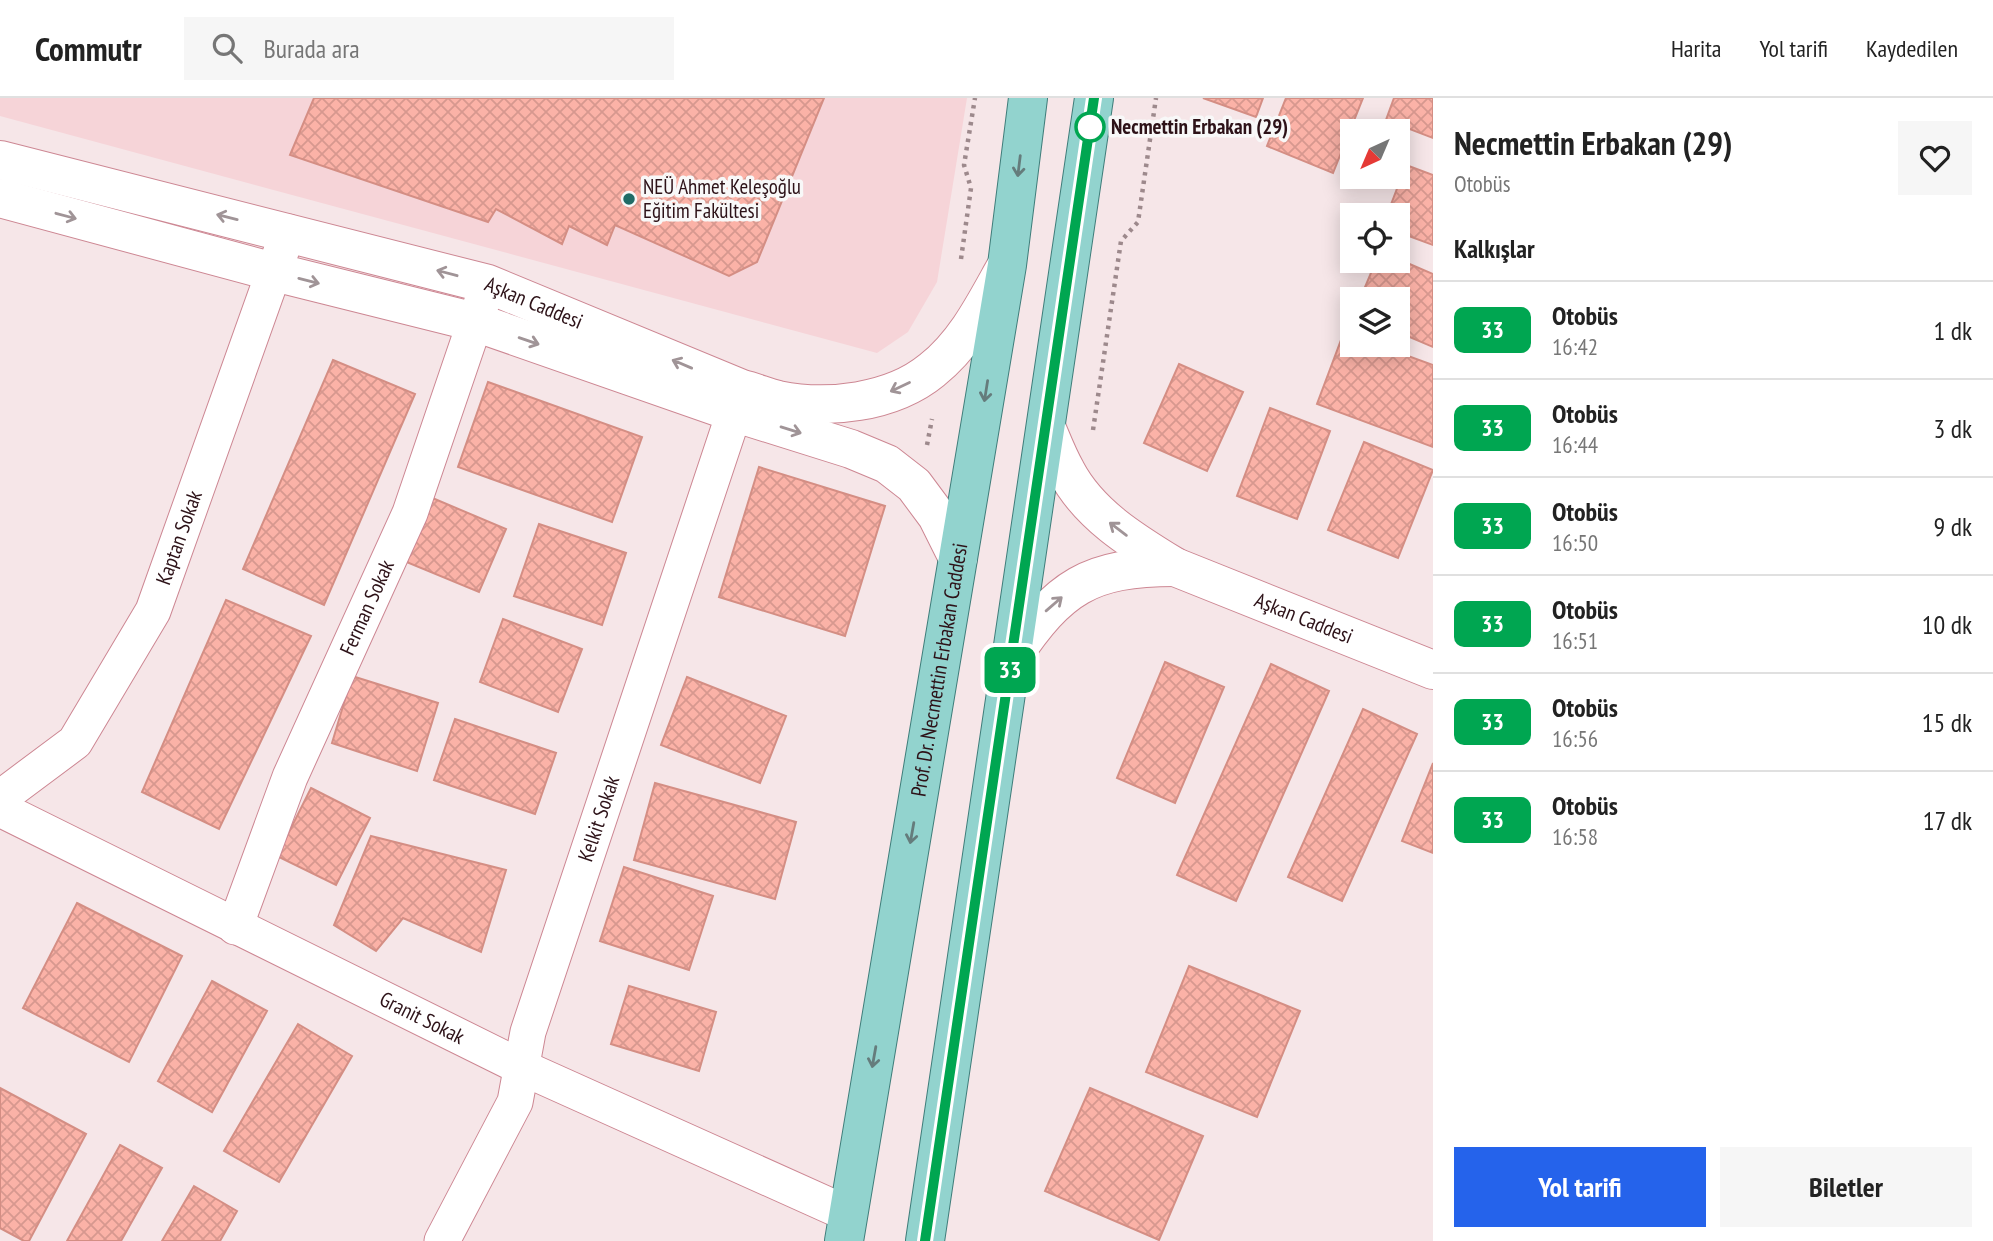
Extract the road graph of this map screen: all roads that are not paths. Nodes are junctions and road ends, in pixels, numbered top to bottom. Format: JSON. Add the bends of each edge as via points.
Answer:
{"nodes":[{"id":1,"x":1028,"y":98,"type":"edge"},
{"id":2,"x":1094,"y":98,"type":"edge"},
{"id":3,"x":0,"y":160,"type":"edge"},
{"id":4,"x":0,"y":198,"type":"edge"},
{"id":5,"x":288,"y":232,"type":"junction"},
{"id":6,"x":1007,"y":265,"type":"junction"},
{"id":7,"x":274,"y":272,"type":"junction"},
{"id":8,"x":488,"y":284,"type":"junction"},
{"id":9,"x":475,"y":322,"type":"junction"},
{"id":10,"x":738,"y":400,"type":"junction"},
{"id":11,"x":1045,"y":427,"type":"junction"},
{"id":12,"x":958,"y":558,"type":"junction"},
{"id":13,"x":1175,"y":567,"type":"junction"},
{"id":14,"x":1012,"y":657,"type":"junction"},
{"id":15,"x":1433,"y":670,"type":"edge"},
{"id":16,"x":0,"y":798,"type":"edge"},
{"id":17,"x":0,"y":809,"type":"edge"},
{"id":18,"x":235,"y":927,"type":"junction"},
{"id":19,"x":522,"y":1067,"type":"junction"},
{"id":20,"x":846,"y":1228,"type":"edge"},
{"id":21,"x":442,"y":1241,"type":"edge"},
{"id":22,"x":925,"y":1241,"type":"edge"}],
"edges":[{"from":1,"to":6,"type":"main road","name":"Prof. Dr. Necmettin Erbakan Caddesi","one_way":true},
{"from":2,"to":11,"type":"main road"},
{"from":5,"to":3,"type":"street","name":"Aşkan Caddesi","one_way":true},
{"from":4,"to":7,"type":"street","name":"Aşkan Caddesi","one_way":true},
{"from":5,"to":7,"type":"street","name":"Kaptan Sokak"},
{"from":8,"to":5,"type":"street","name":"Aşkan Caddesi","one_way":true},
{"from":6,"to":10,"type":"street","name":"Aşkan Caddesi","one_way":true,"via":[[957,345],[931,371],[897,390],[855,402]]},
{"from":6,"to":12,"type":"main road","name":"Prof. Dr. Necmettin Erbakan Caddesi","one_way":true},
{"from":7,"to":9,"type":"street","name":"Aşkan Caddesi","one_way":true},
{"from":7,"to":16,"type":"street","name":"Kaptan Sokak","via":[[153,611],[75,742]]},
{"from":8,"to":9,"type":"street","name":"Ferman Sokak"},
{"from":10,"to":8,"type":"street","name":"Aşkan Caddesi","one_way":true},
{"from":9,"to":10,"type":"street","name":"Aşkan Caddesi","one_way":true},
{"from":9,"to":18,"type":"street","name":"Ferman Sokak","via":[[410,513],[290,777]]},
{"from":10,"to":12,"type":"street","name":"Aşkan Caddesi","one_way":true,"via":[[887,464],[918,490]]},
{"from":10,"to":19,"type":"street","name":"Kelkit Sokak","via":[[527,1032]]},
{"from":13,"to":11,"type":"street","one_way":true,"via":[[1110,524],[1087,501],[1067,473]]},
{"from":11,"to":14,"type":"main road"},
{"from":12,"to":20,"type":"main road","name":"Prof. Dr. Necmettin Erbakan Caddesi","one_way":true},
{"from":14,"to":13,"type":"street","one_way":true,"via":[[1049,607],[1070,591],[1103,574]]},
{"from":13,"to":15,"type":"street","name":"Aşkan Caddesi"},
{"from":14,"to":22,"type":"main road"},
{"from":17,"to":18,"type":"street","name":"Granit Sokak"},
{"from":18,"to":19,"type":"street","name":"Granit Sokak"},
{"from":19,"to":20,"type":"street","name":"Granit Sokak"},
{"from":19,"to":21,"type":"street","name":"Kelkit Sokak","via":[[515,1102]]}]}
